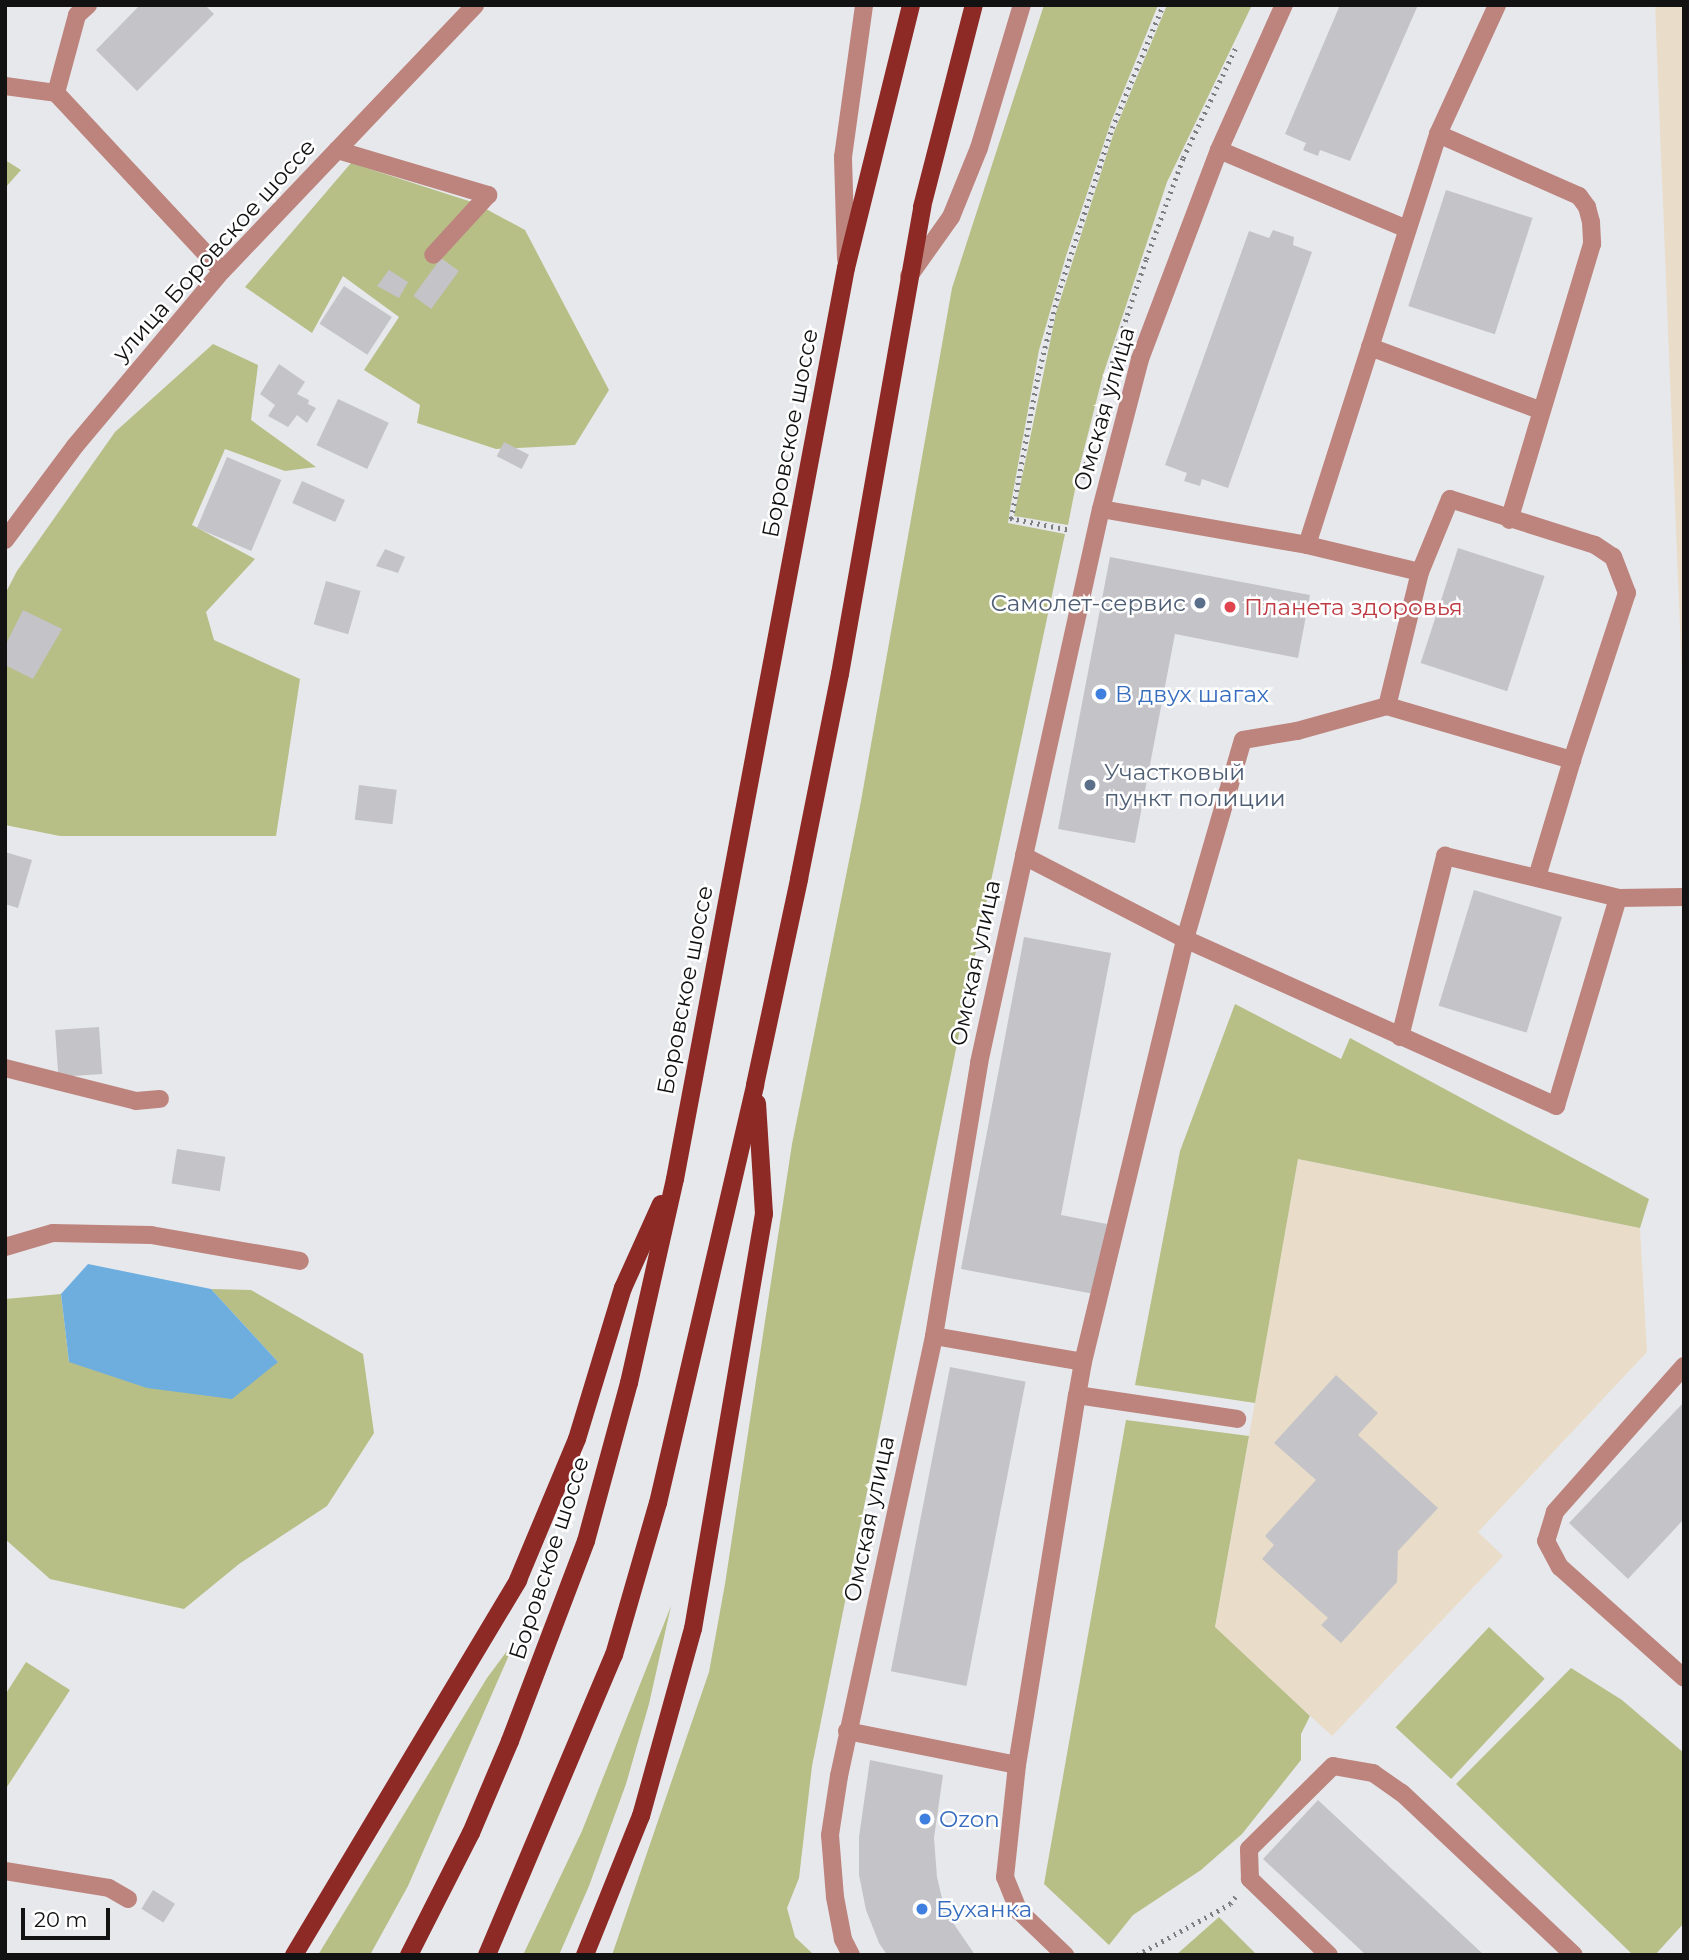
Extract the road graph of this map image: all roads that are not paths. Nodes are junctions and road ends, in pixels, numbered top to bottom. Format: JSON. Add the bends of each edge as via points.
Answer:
{"nodes":[{"id":1,"x":88,"y":5,"type":"edge"},
{"id":2,"x":475,"y":5,"type":"edge"},
{"id":3,"x":864,"y":5,"type":"edge"},
{"id":4,"x":911,"y":5,"type":"edge"},
{"id":5,"x":974,"y":5,"type":"edge"},
{"id":6,"x":1022,"y":5,"type":"edge"},
{"id":7,"x":1284,"y":5,"type":"edge"},
{"id":8,"x":1497,"y":5,"type":"edge"},
{"id":9,"x":5,"y":86,"type":"edge"},
{"id":10,"x":56,"y":93,"type":"junction"},
{"id":11,"x":1438,"y":134,"type":"junction"},
{"id":12,"x":337,"y":150,"type":"junction"},
{"id":13,"x":1219,"y":150,"type":"junction"},
{"id":14,"x":1407,"y":229,"type":"junction"},
{"id":15,"x":433,"y":255,"type":"dead end"},
{"id":16,"x":846,"y":268,"type":"junction"},
{"id":17,"x":222,"y":271,"type":"junction"},
{"id":18,"x":907,"y":278,"type":"junction"},
{"id":19,"x":1370,"y":347,"type":"junction"},
{"id":20,"x":1539,"y":410,"type":"junction"},
{"id":21,"x":1101,"y":509,"type":"junction"},
{"id":22,"x":1508,"y":520,"type":"junction"},
{"id":23,"x":5,"y":540,"type":"edge"},
{"id":24,"x":1307,"y":545,"type":"junction"},
{"id":25,"x":1420,"y":572,"type":"junction"},
{"id":26,"x":1387,"y":706,"type":"junction"},
{"id":27,"x":1572,"y":760,"type":"junction"},
{"id":28,"x":1024,"y":856,"type":"junction"},
{"id":29,"x":1537,"y":877,"type":"junction"},
{"id":30,"x":1684,"y":897,"type":"edge"},
{"id":31,"x":1618,"y":898,"type":"junction"},
{"id":32,"x":1185,"y":939,"type":"junction"},
{"id":33,"x":1400,"y":1037,"type":"junction"},
{"id":34,"x":5,"y":1068,"type":"edge"},
{"id":35,"x":755,"y":1085,"type":"junction"},
{"id":36,"x":160,"y":1099,"type":"dead end"},
{"id":37,"x":675,"y":1179,"type":"junction"},
{"id":38,"x":5,"y":1247,"type":"edge"},
{"id":39,"x":300,"y":1261,"type":"dead end"},
{"id":40,"x":934,"y":1336,"type":"junction"},
{"id":41,"x":1083,"y":1363,"type":"junction"},
{"id":42,"x":1684,"y":1366,"type":"edge"},
{"id":43,"x":1077,"y":1395,"type":"junction"},
{"id":44,"x":1237,"y":1419,"type":"dead end"},
{"id":45,"x":1682,"y":1674,"type":"edge"},
{"id":46,"x":847,"y":1731,"type":"junction"},
{"id":47,"x":1017,"y":1765,"type":"junction"},
{"id":48,"x":5,"y":1871,"type":"edge"},
{"id":49,"x":128,"y":1899,"type":"dead end"},
{"id":50,"x":294,"y":1955,"type":"edge"},
{"id":51,"x":409,"y":1955,"type":"edge"},
{"id":52,"x":487,"y":1955,"type":"edge"},
{"id":53,"x":584,"y":1955,"type":"edge"},
{"id":54,"x":852,"y":1955,"type":"edge"},
{"id":55,"x":1065,"y":1955,"type":"edge"},
{"id":56,"x":1329,"y":1955,"type":"edge"},
{"id":57,"x":1574,"y":1955,"type":"edge"}],
"edges":[{"from":1,"to":10,"type":"street","via":[[77,15]]},
{"from":2,"to":12,"type":"street","name":"улица Боровское шоссе"},
{"from":3,"to":16,"type":"street","via":[[843,157]]},
{"from":4,"to":16,"type":"main road","name":"Боровское шоссе"},
{"from":5,"to":18,"type":"main road"},
{"from":6,"to":18,"type":"street","via":[[979,148],[951,217]]},
{"from":7,"to":13,"type":"street","name":"Омская улица"},
{"from":8,"to":11,"type":"street"},
{"from":9,"to":10,"type":"street"},
{"from":10,"to":17,"type":"street"},
{"from":11,"to":14,"type":"street"},
{"from":11,"to":20,"type":"street","via":[[1579,196],[1587,207],[1592,244]]},
{"from":12,"to":15,"type":"street","via":[[488,195]]},
{"from":12,"to":17,"type":"street","name":"улица Боровское шоссе"},
{"from":13,"to":14,"type":"street"},
{"from":13,"to":21,"type":"street","name":"Омская улица","via":[[1140,359]]},
{"from":14,"to":19,"type":"street"},
{"from":16,"to":37,"type":"main road","name":"Боровское шоссе"},
{"from":17,"to":23,"type":"street","name":"улица Боровское шоссе","via":[[75,446]]},
{"from":18,"to":35,"type":"main road","via":[[840,674]]},
{"from":19,"to":20,"type":"street"},
{"from":19,"to":24,"type":"street"},
{"from":20,"to":22,"type":"street"},
{"from":21,"to":24,"type":"street"},
{"from":21,"to":28,"type":"street","name":"Омская улица"},
{"from":22,"to":25,"type":"street","via":[[1450,499]]},
{"from":22,"to":27,"type":"street","via":[[1595,545],[1613,557],[1627,593]]},
{"from":24,"to":25,"type":"street"},
{"from":25,"to":26,"type":"street"},
{"from":26,"to":27,"type":"street"},
{"from":26,"to":32,"type":"street","via":[[1297,731],[1243,740]]},
{"from":27,"to":29,"type":"street"},
{"from":28,"to":32,"type":"street"},
{"from":28,"to":40,"type":"street","name":"Омская улица","via":[[979,1063]]},
{"from":29,"to":31,"type":"street"},
{"from":29,"to":33,"type":"street","via":[[1445,856]]},
{"from":30,"to":31,"type":"street"},
{"from":31,"to":33,"type":"street","via":[[1556,1106]]},
{"from":32,"to":33,"type":"street"},
{"from":32,"to":41,"type":"street"},
{"from":34,"to":36,"type":"street","via":[[136,1101]]},
{"from":35,"to":52,"type":"main road","via":[[658,1503],[620,1636]]},
{"from":35,"to":53,"type":"main road","via":[[764,1214],[693,1629],[640,1816]]},
{"from":37,"to":50,"type":"main road","via":[[623,1289],[577,1439],[518,1580]]},
{"from":37,"to":51,"type":"main road","name":"Боровское шоссе","via":[[629,1383],[586,1541],[471,1833]]},
{"from":38,"to":39,"type":"street","via":[[53,1233],[151,1235]]},
{"from":40,"to":41,"type":"street"},
{"from":40,"to":46,"type":"street","name":"Омская улица"},
{"from":41,"to":43,"type":"street"},
{"from":42,"to":45,"type":"street","via":[[1555,1512],[1546,1541],[1560,1567]]},
{"from":43,"to":44,"type":"street"},
{"from":43,"to":47,"type":"street"},
{"from":46,"to":47,"type":"street"},
{"from":46,"to":54,"type":"street","name":"Омская улица","via":[[831,1835],[839,1918]]},
{"from":47,"to":55,"type":"street","via":[[1005,1877],[1019,1912]]},
{"from":48,"to":49,"type":"street","via":[[109,1888]]},
{"from":56,"to":57,"type":"street","via":[[1250,1879],[1249,1849],[1333,1766],[1373,1773],[1402,1793]]}]}
